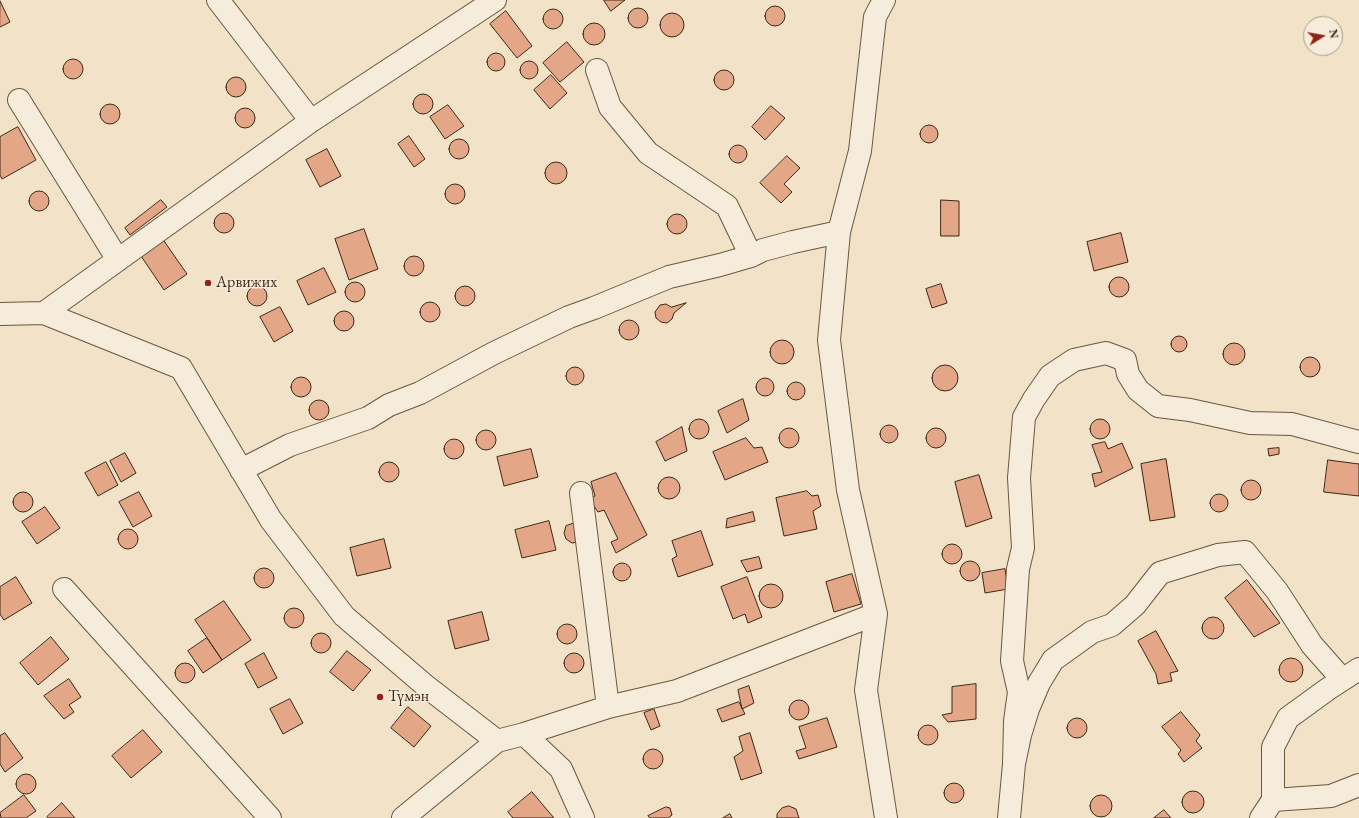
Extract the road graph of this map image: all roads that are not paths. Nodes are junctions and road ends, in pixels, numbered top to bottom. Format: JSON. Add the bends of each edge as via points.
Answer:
{"nodes":[{"id":1,"x":218,"y":0,"type":"edge"},
{"id":2,"x":495,"y":0,"type":"edge"},
{"id":3,"x":881,"y":6,"type":"edge"},
{"id":4,"x":597,"y":70,"type":"dead end"},
{"id":5,"x":19,"y":100,"type":"dead end"},
{"id":6,"x":311,"y":121,"type":"junction"},
{"id":7,"x":839,"y":232,"type":"junction"},
{"id":8,"x":751,"y":256,"type":"junction"},
{"id":9,"x":118,"y":260,"type":"junction"},
{"id":10,"x":44,"y":313,"type":"junction"},
{"id":11,"x":4,"y":316,"type":"edge"},
{"id":12,"x":1358,"y":442,"type":"dead end"},
{"id":13,"x":241,"y":470,"type":"junction"},
{"id":14,"x":581,"y":493,"type":"dead end"},
{"id":15,"x":64,"y":589,"type":"dead end"},
{"id":16,"x":876,"y":614,"type":"junction"},
{"id":17,"x":1351,"y":674,"type":"edge"},
{"id":18,"x":608,"y":707,"type":"junction"},
{"id":19,"x":524,"y":734,"type":"junction"},
{"id":20,"x":497,"y":741,"type":"junction"},
{"id":21,"x":1014,"y":764,"type":"junction"},
{"id":22,"x":1359,"y":785,"type":"edge"},
{"id":23,"x":1273,"y":800,"type":"junction"},
{"id":24,"x":270,"y":818,"type":"edge"},
{"id":25,"x":403,"y":818,"type":"edge"},
{"id":26,"x":582,"y":818,"type":"edge"},
{"id":27,"x":886,"y":818,"type":"edge"},
{"id":28,"x":1009,"y":818,"type":"edge"},
{"id":29,"x":1261,"y":818,"type":"edge"}],
"edges":[{"from":1,"to":6,"type":"street"},
{"from":2,"to":6,"type":"street"},
{"from":3,"to":7,"type":"street","via":[[860,151]]},
{"from":4,"to":8,"type":"street","via":[[610,107],[648,153],[727,206]]},
{"from":5,"to":9,"type":"street"},
{"from":6,"to":9,"type":"street"},
{"from":7,"to":8,"type":"street","via":[[763,250]]},
{"from":7,"to":16,"type":"street","via":[[829,340],[848,490]]},
{"from":8,"to":13,"type":"street","via":[[668,277],[569,316],[420,393],[389,405],[368,418],[290,445]]},
{"from":9,"to":10,"type":"street"},
{"from":10,"to":11,"type":"street"},
{"from":10,"to":13,"type":"street","via":[[181,368]]},
{"from":12,"to":21,"type":"street","via":[[1292,424],[1250,423],[1158,406],[1138,390],[1128,374],[1125,360],[1106,353],[1074,360],[1050,376],[1024,417],[1020,478],[1023,548],[1018,569],[1012,661],[1019,692]]},
{"from":13,"to":20,"type":"street","via":[[271,520],[344,616],[427,687]]},
{"from":14,"to":18,"type":"street"},
{"from":15,"to":24,"type":"street"},
{"from":16,"to":18,"type":"street","via":[[677,691]]},
{"from":16,"to":27,"type":"street","via":[[866,690]]},
{"from":17,"to":21,"type":"street","via":[[1312,645],[1277,591],[1246,552],[1218,555],[1160,574],[1135,605],[1112,625],[1092,632],[1053,660],[1039,683],[1028,709]]},
{"from":17,"to":23,"type":"street","via":[[1288,718],[1273,747]]},
{"from":18,"to":19,"type":"street"},
{"from":19,"to":20,"type":"street"},
{"from":19,"to":26,"type":"street","via":[[561,769]]},
{"from":20,"to":25,"type":"street"},
{"from":21,"to":28,"type":"street"},
{"from":22,"to":23,"type":"street","via":[[1331,796]]},
{"from":23,"to":29,"type":"street"}]}
